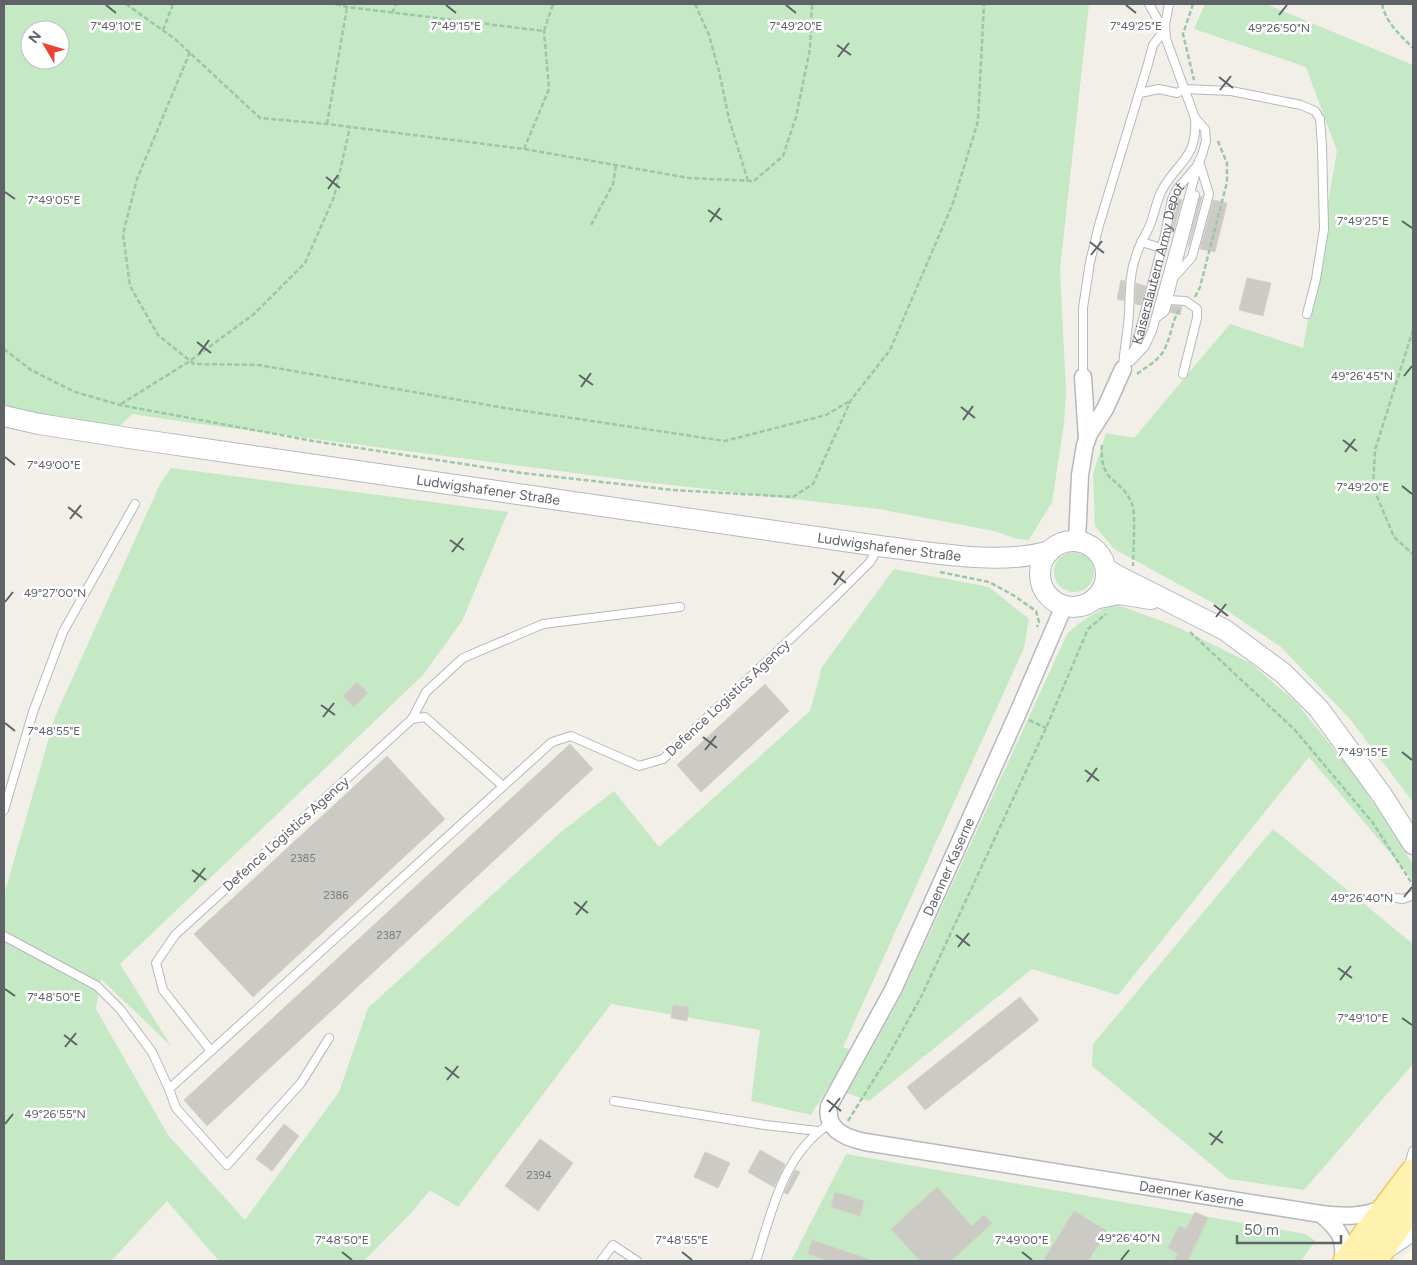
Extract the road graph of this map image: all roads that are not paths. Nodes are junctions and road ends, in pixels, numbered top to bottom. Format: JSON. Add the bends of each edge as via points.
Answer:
{"nodes":[{"id":1,"x":1149,"y":4,"type":"edge"},
{"id":2,"x":1169,"y":4,"type":"edge"},
{"id":3,"x":1164,"y":31,"type":"junction"},
{"id":4,"x":1184,"y":89,"type":"junction"},
{"id":5,"x":1140,"y":93,"type":"junction"},
{"id":6,"x":1195,"y":118,"type":"junction"},
{"id":7,"x":1199,"y":161,"type":"junction"},
{"id":8,"x":1141,"y":242,"type":"junction"},
{"id":9,"x":1162,"y":248,"type":"junction"},
{"id":10,"x":1174,"y":276,"type":"junction"},
{"id":11,"x":1168,"y":300,"type":"junction"},
{"id":12,"x":1307,"y":314,"type":"dead end"},
{"id":13,"x":1156,"y":318,"type":"junction"},
{"id":14,"x":1123,"y":369,"type":"junction"},
{"id":15,"x":1182,"y":374,"type":"dead end"},
{"id":16,"x":1083,"y":377,"type":"joint"},
{"id":17,"x":4,"y":416,"type":"edge"},
{"id":18,"x":1087,"y":438,"type":"junction"},
{"id":19,"x":135,"y":504,"type":"dead end"},
{"id":20,"x":1076,"y":541,"type":"junction"},
{"id":21,"x":879,"y":546,"type":"junction"},
{"id":22,"x":1050,"y":551,"type":"junction"},
{"id":23,"x":974,"y":557,"type":"junction"},
{"id":24,"x":1106,"y":569,"type":"junction"},
{"id":25,"x":1041,"y":582,"type":"junction"},
{"id":26,"x":1094,"y":599,"type":"junction"},
{"id":27,"x":1166,"y":601,"type":"junction"},
{"id":28,"x":1064,"y":606,"type":"junction"},
{"id":29,"x":680,"y":607,"type":"dead end"},
{"id":30,"x":412,"y":719,"type":"junction"},
{"id":31,"x":503,"y":786,"type":"junction"},
{"id":32,"x":4,"y":810,"type":"edge"},
{"id":33,"x":1413,"y":844,"type":"edge"},
{"id":34,"x":1413,"y":895,"type":"edge"},
{"id":35,"x":1388,"y":897,"type":"dead end"},
{"id":36,"x":4,"y":936,"type":"edge"},
{"id":37,"x":329,"y":1038,"type":"dead end"},
{"id":38,"x":211,"y":1051,"type":"junction"},
{"id":39,"x":169,"y":1089,"type":"junction"},
{"id":40,"x":614,"y":1101,"type":"dead end"},
{"id":41,"x":824,"y":1127,"type":"junction"},
{"id":42,"x":1413,"y":1151,"type":"edge"},
{"id":43,"x":1410,"y":1188,"type":"edge"},
{"id":44,"x":1386,"y":1208,"type":"junction"},
{"id":45,"x":1321,"y":1214,"type":"junction"},
{"id":46,"x":1413,"y":1228,"type":"edge"},
{"id":47,"x":1378,"y":1256,"type":"edge"},
{"id":48,"x":601,"y":1261,"type":"edge"},
{"id":49,"x":637,"y":1261,"type":"edge"},
{"id":50,"x":756,"y":1261,"type":"edge"},
{"id":51,"x":1345,"y":1261,"type":"edge"}],
"edges":[{"from":1,"to":3,"type":"lane"},
{"from":2,"to":3,"type":"lane","name":"Kaiserslautern Army Depot"},
{"from":3,"to":4,"type":"lane","name":"Kaiserslautern Army Depot"},
{"from":3,"to":5,"type":"lane","name":"Kaiserslautern Army Depot","via":[[1154,45]]},
{"from":4,"to":5,"type":"lane","via":[[1177,93],[1159,89]]},
{"from":4,"to":6,"type":"lane","name":"Kaiserslautern Army Depot"},
{"from":4,"to":12,"type":"lane","via":[[1231,91],[1301,105],[1315,111],[1320,119],[1324,229]]},
{"from":5,"to":16,"type":"lane","name":"Kaiserslautern Army Depot","via":[[1099,225],[1086,285],[1082,322]]},
{"from":6,"to":7,"type":"lane","name":"Kaiserslautern Army Depot","via":[[1206,135]]},
{"from":6,"to":8,"type":"lane","via":[[1192,147],[1162,191]]},
{"from":7,"to":9,"type":"lane","name":"Kaiserslautern Army Depot","via":[[1172,199]]},
{"from":7,"to":10,"type":"lane","via":[[1197,185]]},
{"from":7,"to":10,"type":"lane","via":[[1209,194],[1192,257]]},
{"from":7,"to":13,"type":"lane"},
{"from":8,"to":9,"type":"lane"},
{"from":8,"to":14,"type":"lane","via":[[1132,270]]},
{"from":9,"to":14,"type":"lane","name":"Kaiserslautern Army Depot","via":[[1136,346]]},
{"from":10,"to":11,"type":"lane"},
{"from":11,"to":13,"type":"lane","via":[[1165,312]]},
{"from":11,"to":15,"type":"lane","name":"Kaiserslautern Army Depot","via":[[1186,301],[1197,309]]},
{"from":13,"to":14,"type":"lane","via":[[1145,346]]},
{"from":14,"to":18,"type":"street","name":"Kaiserslautern Army Depot","via":[[1105,409]]},
{"from":16,"to":18,"type":"street","name":"Kaiserslautern Army Depot"},
{"from":17,"to":21,"type":"street","name":"Ludwigshafener Straße","via":[[130,438]]},
{"from":18,"to":20,"type":"street","name":"Kaiserslautern Army Depot","via":[[1080,475]]},
{"from":19,"to":32,"type":"lane","via":[[63,632],[33,712]]},
{"from":20,"to":22,"type":"street","via":[[1062,543]]},
{"from":20,"to":24,"type":"street","via":[[1088,544],[1097,552]]},
{"from":21,"to":23,"type":"street","name":"Ludwigshafener Straße"},
{"from":21,"to":31,"type":"lane","name":"Defence Logistics Agency","via":[[870,562],[835,597],[663,759],[640,766],[571,736],[552,742]]},
{"from":22,"to":23,"type":"street","name":"Ludwigshafener Straße","via":[[1029,556]]},
{"from":22,"to":25,"type":"street","via":[[1042,562]]},
{"from":23,"to":25,"type":"street","name":"Ludwigshafener Straße","via":[[1022,570]]},
{"from":24,"to":26,"type":"street","via":[[1103,588]]},
{"from":24,"to":27,"type":"street"},
{"from":25,"to":28,"type":"street","via":[[1049,597]]},
{"from":26,"to":27,"type":"street","via":[[1120,594]]},
{"from":26,"to":28,"type":"street","via":[[1082,606]]},
{"from":27,"to":33,"type":"street","via":[[1246,644],[1284,673],[1319,709],[1358,760]]},
{"from":28,"to":41,"type":"street","name":"Daenner Kaserne","via":[[893,990],[829,1106]]},
{"from":29,"to":30,"type":"lane","via":[[543,624],[463,658],[426,692]]},
{"from":30,"to":31,"type":"lane","via":[[425,717]]},
{"from":30,"to":38,"type":"lane","name":"Defence Logistics Agency","via":[[175,935],[156,963],[163,990]]},
{"from":31,"to":38,"type":"lane","name":"Defence Logistics Agency"},
{"from":34,"to":35,"type":"lane","via":[[1404,899]]},
{"from":36,"to":39,"type":"lane","via":[[97,986],[120,1009],[152,1052]]},
{"from":37,"to":39,"type":"lane","via":[[300,1084],[227,1165],[176,1108]]},
{"from":38,"to":39,"type":"lane","name":"Defence Logistics Agency"},
{"from":40,"to":41,"type":"lane","via":[[765,1125]]},
{"from":41,"to":45,"type":"street","name":"Daenner Kaserne","via":[[865,1142]]},
{"from":41,"to":50,"type":"lane","via":[[795,1158],[780,1187]]},
{"from":42,"to":43,"type":"lane"},
{"from":43,"to":44,"type":"main road"},
{"from":43,"to":47,"type":"main road"},
{"from":44,"to":45,"type":"street","name":"Daenner Kaserne","via":[[1360,1216]]},
{"from":44,"to":51,"type":"main road"},
{"from":45,"to":51,"type":"street","via":[[1341,1235]]},
{"from":46,"to":47,"type":"street"},
{"from":48,"to":49,"type":"lane","via":[[612,1245]]}]}
